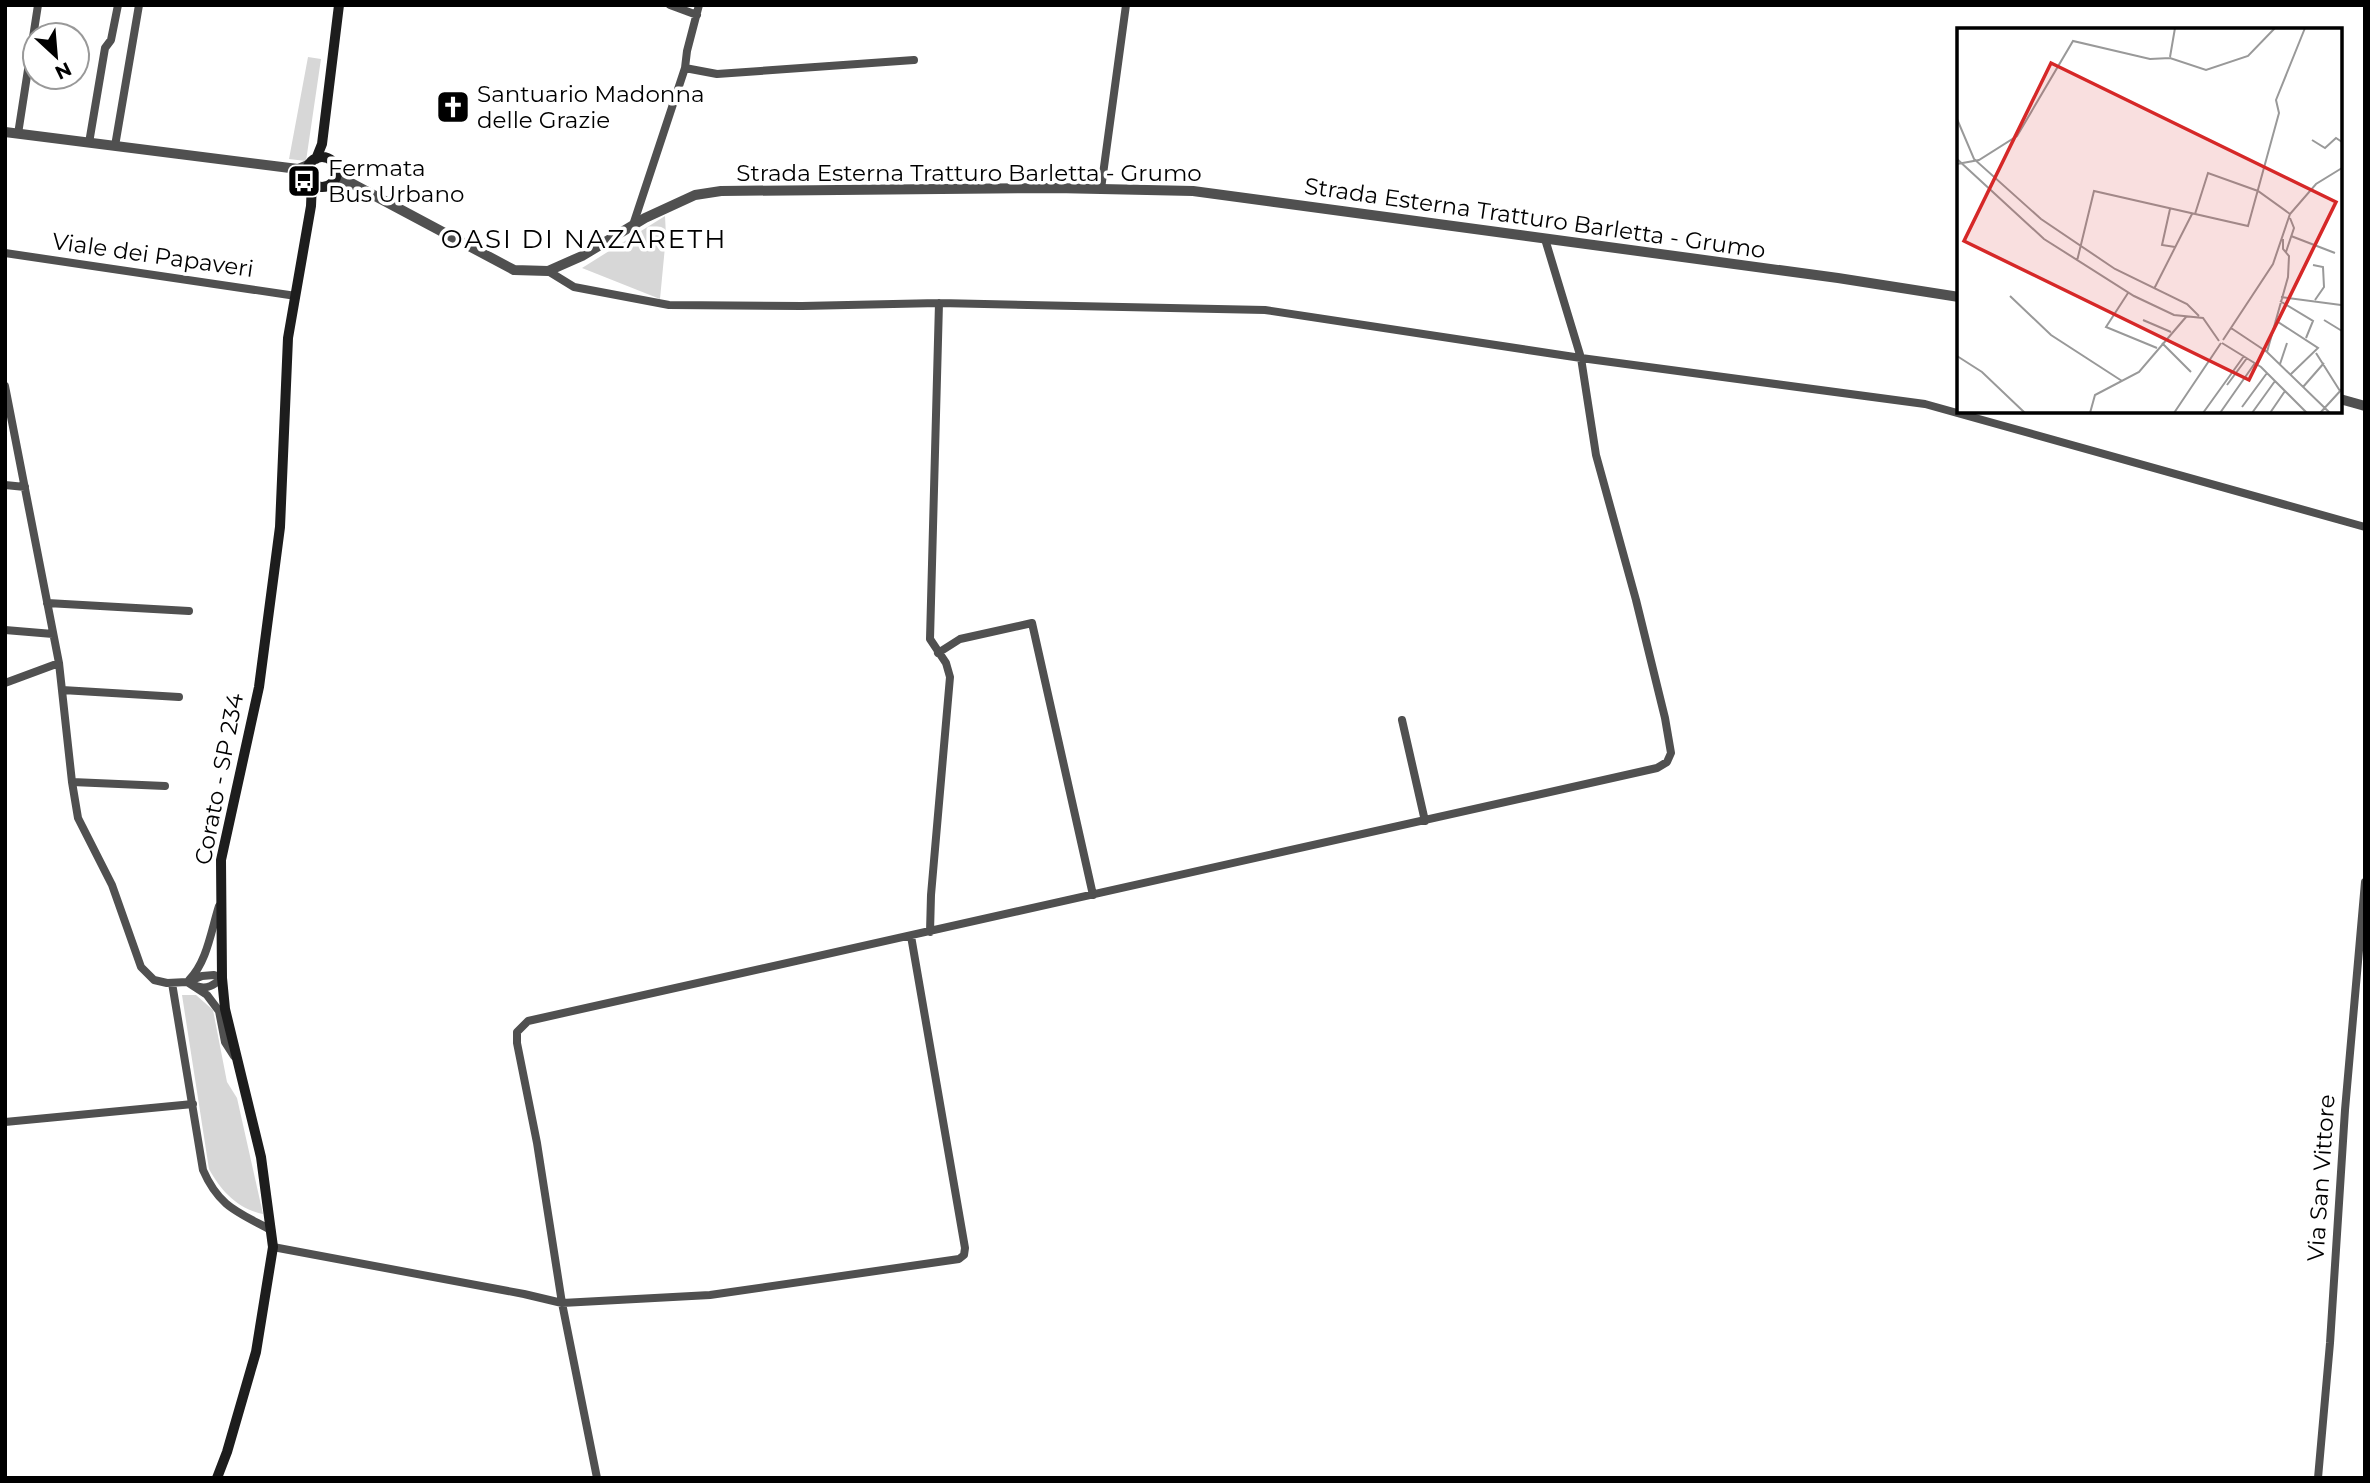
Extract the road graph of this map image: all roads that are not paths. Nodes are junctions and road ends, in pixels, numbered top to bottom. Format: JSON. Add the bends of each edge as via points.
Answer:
{"nodes":[{"id":1,"x":38,"y":5,"type":"edge"},
{"id":2,"x":118,"y":5,"type":"edge"},
{"id":3,"x":139,"y":5,"type":"edge"},
{"id":4,"x":339,"y":5,"type":"edge"},
{"id":5,"x":670,"y":5,"type":"edge"},
{"id":6,"x":1126,"y":5,"type":"edge"},
{"id":7,"x":698,"y":10,"type":"edge"},
{"id":8,"x":914,"y":60,"type":"dead end"},
{"id":9,"x":685,"y":68,"type":"junction"},
{"id":10,"x":5,"y":132,"type":"edge"},
{"id":11,"x":18,"y":134,"type":"junction"},
{"id":12,"x":89,"y":143,"type":"junction"},
{"id":13,"x":322,"y":144,"type":"junction"},
{"id":14,"x":115,"y":146,"type":"junction"},
{"id":15,"x":333,"y":163,"type":"junction"},
{"id":16,"x":311,"y":170,"type":"junction"},
{"id":17,"x":349,"y":182,"type":"junction"},
{"id":18,"x":329,"y":185,"type":"junction"},
{"id":19,"x":1101,"y":189,"type":"junction"},
{"id":20,"x":311,"y":206,"type":"junction"},
{"id":21,"x":633,"y":225,"type":"junction"},
{"id":22,"x":1545,"y":239,"type":"junction"},
{"id":23,"x":5,"y":253,"type":"edge"},
{"id":24,"x":548,"y":271,"type":"junction"},
{"id":25,"x":296,"y":296,"type":"junction"},
{"id":26,"x":1957,"y":297,"type":"edge"},
{"id":27,"x":939,"y":303,"type":"junction"},
{"id":28,"x":1581,"y":358,"type":"junction"},
{"id":29,"x":5,"y":386,"type":"edge"},
{"id":30,"x":2342,"y":400,"type":"edge"},
{"id":31,"x":2365,"y":406,"type":"edge"},
{"id":32,"x":1957,"y":413,"type":"edge"},
{"id":33,"x":1957,"y":413,"type":"edge"},
{"id":34,"x":5,"y":485,"type":"edge"},
{"id":35,"x":25,"y":487,"type":"junction"},
{"id":36,"x":2365,"y":527,"type":"edge"},
{"id":37,"x":47,"y":603,"type":"junction"},
{"id":38,"x":189,"y":611,"type":"dead end"},
{"id":39,"x":5,"y":630,"type":"edge"},
{"id":40,"x":53,"y":634,"type":"junction"},
{"id":41,"x":938,"y":653,"type":"junction"},
{"id":42,"x":59,"y":663,"type":"junction"},
{"id":43,"x":5,"y":683,"type":"edge"},
{"id":44,"x":62,"y":690,"type":"junction"},
{"id":45,"x":179,"y":697,"type":"dead end"},
{"id":46,"x":1402,"y":720,"type":"dead end"},
{"id":47,"x":72,"y":782,"type":"junction"},
{"id":48,"x":165,"y":786,"type":"dead end"},
{"id":49,"x":1425,"y":821,"type":"junction"},
{"id":50,"x":2365,"y":882,"type":"edge"},
{"id":51,"x":1093,"y":895,"type":"junction"},
{"id":52,"x":221,"y":900,"type":"junction"},
{"id":53,"x":930,"y":932,"type":"junction"},
{"id":54,"x":911,"y":936,"type":"junction"},
{"id":55,"x":222,"y":978,"type":"junction"},
{"id":56,"x":187,"y":982,"type":"junction"},
{"id":57,"x":172,"y":983,"type":"junction"},
{"id":58,"x":236,"y":1059,"type":"junction"},
{"id":59,"x":193,"y":1104,"type":"junction"},
{"id":60,"x":5,"y":1122,"type":"edge"},
{"id":61,"x":271,"y":1230,"type":"junction"},
{"id":62,"x":273,"y":1247,"type":"junction"},
{"id":63,"x":562,"y":1303,"type":"junction"},
{"id":64,"x":217,"y":1478,"type":"edge"},
{"id":65,"x":597,"y":1478,"type":"edge"},
{"id":66,"x":2318,"y":1478,"type":"edge"}],
"edges":[{"from":1,"to":11,"type":"street"},
{"from":2,"to":12,"type":"street","via":[[105,48]]},
{"from":3,"to":14,"type":"street"},
{"from":4,"to":13,"type":"main road","name":"Corato - SP 234"},
{"from":5,"to":7,"type":"street"},
{"from":6,"to":19,"type":"street"},
{"from":7,"to":9,"type":"street"},
{"from":8,"to":9,"type":"street","via":[[717,74]]},
{"from":9,"to":21,"type":"street"},
{"from":10,"to":11,"type":"street"},
{"from":11,"to":12,"type":"street"},
{"from":12,"to":14,"type":"street"},
{"from":13,"to":15,"type":"main road"},
{"from":13,"to":16,"type":"main road","name":"Corato - SP 234"},
{"from":14,"to":16,"type":"street"},
{"from":15,"to":16,"type":"main road"},
{"from":15,"to":17,"type":"street","name":"Strada Esterna Tratturo Barletta - Grumo"},
{"from":15,"to":18,"type":"main road","name":"Corato - SP 234","via":[[337,176]]},
{"from":16,"to":18,"type":"main road","via":[[318,186]]},
{"from":16,"to":20,"type":"main road","name":"Corato - SP 234"},
{"from":17,"to":18,"type":"street"},
{"from":17,"to":24,"type":"street","name":"Strada Esterna Tratturo Barletta - Grumo","via":[[514,270]]},
{"from":18,"to":20,"type":"main road","name":"Corato - SP 234"},
{"from":19,"to":21,"type":"street","name":"Strada Esterna Tratturo Barletta - Grumo","via":[[720,191],[695,195]]},
{"from":19,"to":22,"type":"street","name":"Strada Esterna Tratturo Barletta - Grumo","via":[[1193,191]]},
{"from":20,"to":25,"type":"main road","name":"Corato - SP 234"},
{"from":21,"to":24,"type":"street","name":"Strada Esterna Tratturo Barletta - Grumo"},
{"from":22,"to":26,"type":"street","name":"Strada Esterna Tratturo Barletta - Grumo"},
{"from":22,"to":28,"type":"street"},
{"from":23,"to":25,"type":"street","name":"Viale dei Papaveri"},
{"from":24,"to":27,"type":"street","via":[[575,287],[669,305]]},
{"from":25,"to":52,"type":"main road","name":"Corato - SP 234","via":[[288,338],[280,527],[259,687],[221,860]]},
{"from":27,"to":28,"type":"street","via":[[1265,310]]},
{"from":27,"to":41,"type":"street","via":[[930,639]]},
{"from":28,"to":32,"type":"street","via":[[1925,404]]},
{"from":28,"to":49,"type":"street","via":[[1596,455],[1671,753],[1657,768]]},
{"from":29,"to":35,"type":"street"},
{"from":30,"to":31,"type":"street"},
{"from":33,"to":36,"type":"street"},
{"from":34,"to":35,"type":"street"},
{"from":35,"to":37,"type":"street"},
{"from":37,"to":38,"type":"street"},
{"from":37,"to":40,"type":"street"},
{"from":39,"to":40,"type":"street"},
{"from":40,"to":42,"type":"street"},
{"from":41,"to":51,"type":"street","via":[[960,639],[1032,623]]},
{"from":41,"to":53,"type":"street","via":[[950,677]]},
{"from":42,"to":43,"type":"street"},
{"from":42,"to":44,"type":"street"},
{"from":44,"to":45,"type":"street"},
{"from":44,"to":47,"type":"street"},
{"from":46,"to":49,"type":"street"},
{"from":47,"to":48,"type":"street"},
{"from":47,"to":57,"type":"street","via":[[78,818],[112,885],[141,967],[154,980]]},
{"from":49,"to":51,"type":"street"},
{"from":50,"to":66,"type":"street","name":"Via San Vittore"},
{"from":51,"to":53,"type":"street"},
{"from":52,"to":55,"type":"main road","name":"Corato - SP 234"},
{"from":52,"to":56,"type":"street","via":[[204,959]]},
{"from":53,"to":54,"type":"street"},
{"from":54,"to":63,"type":"street","via":[[528,1021],[517,1032]]},
{"from":54,"to":63,"type":"street","via":[[964,1255],[949,1262],[710,1295]]},
{"from":55,"to":56,"type":"street","via":[[202,976]]},
{"from":55,"to":58,"type":"main road","name":"Corato - SP 234"},
{"from":56,"to":57,"type":"street"},
{"from":56,"to":58,"type":"street","via":[[207,995],[219,1011],[225,1042]]},
{"from":57,"to":59,"type":"street"},
{"from":58,"to":61,"type":"main road","name":"Corato - SP 234","via":[[261,1157]]},
{"from":59,"to":60,"type":"street"},
{"from":59,"to":61,"type":"street","via":[[203,1170],[212,1190],[233,1209]]},
{"from":61,"to":62,"type":"main road","name":"Corato - SP 234"},
{"from":62,"to":63,"type":"street"},
{"from":62,"to":64,"type":"main road","name":"Corato - SP 234","via":[[256,1352]]},
{"from":63,"to":65,"type":"street"}]}
